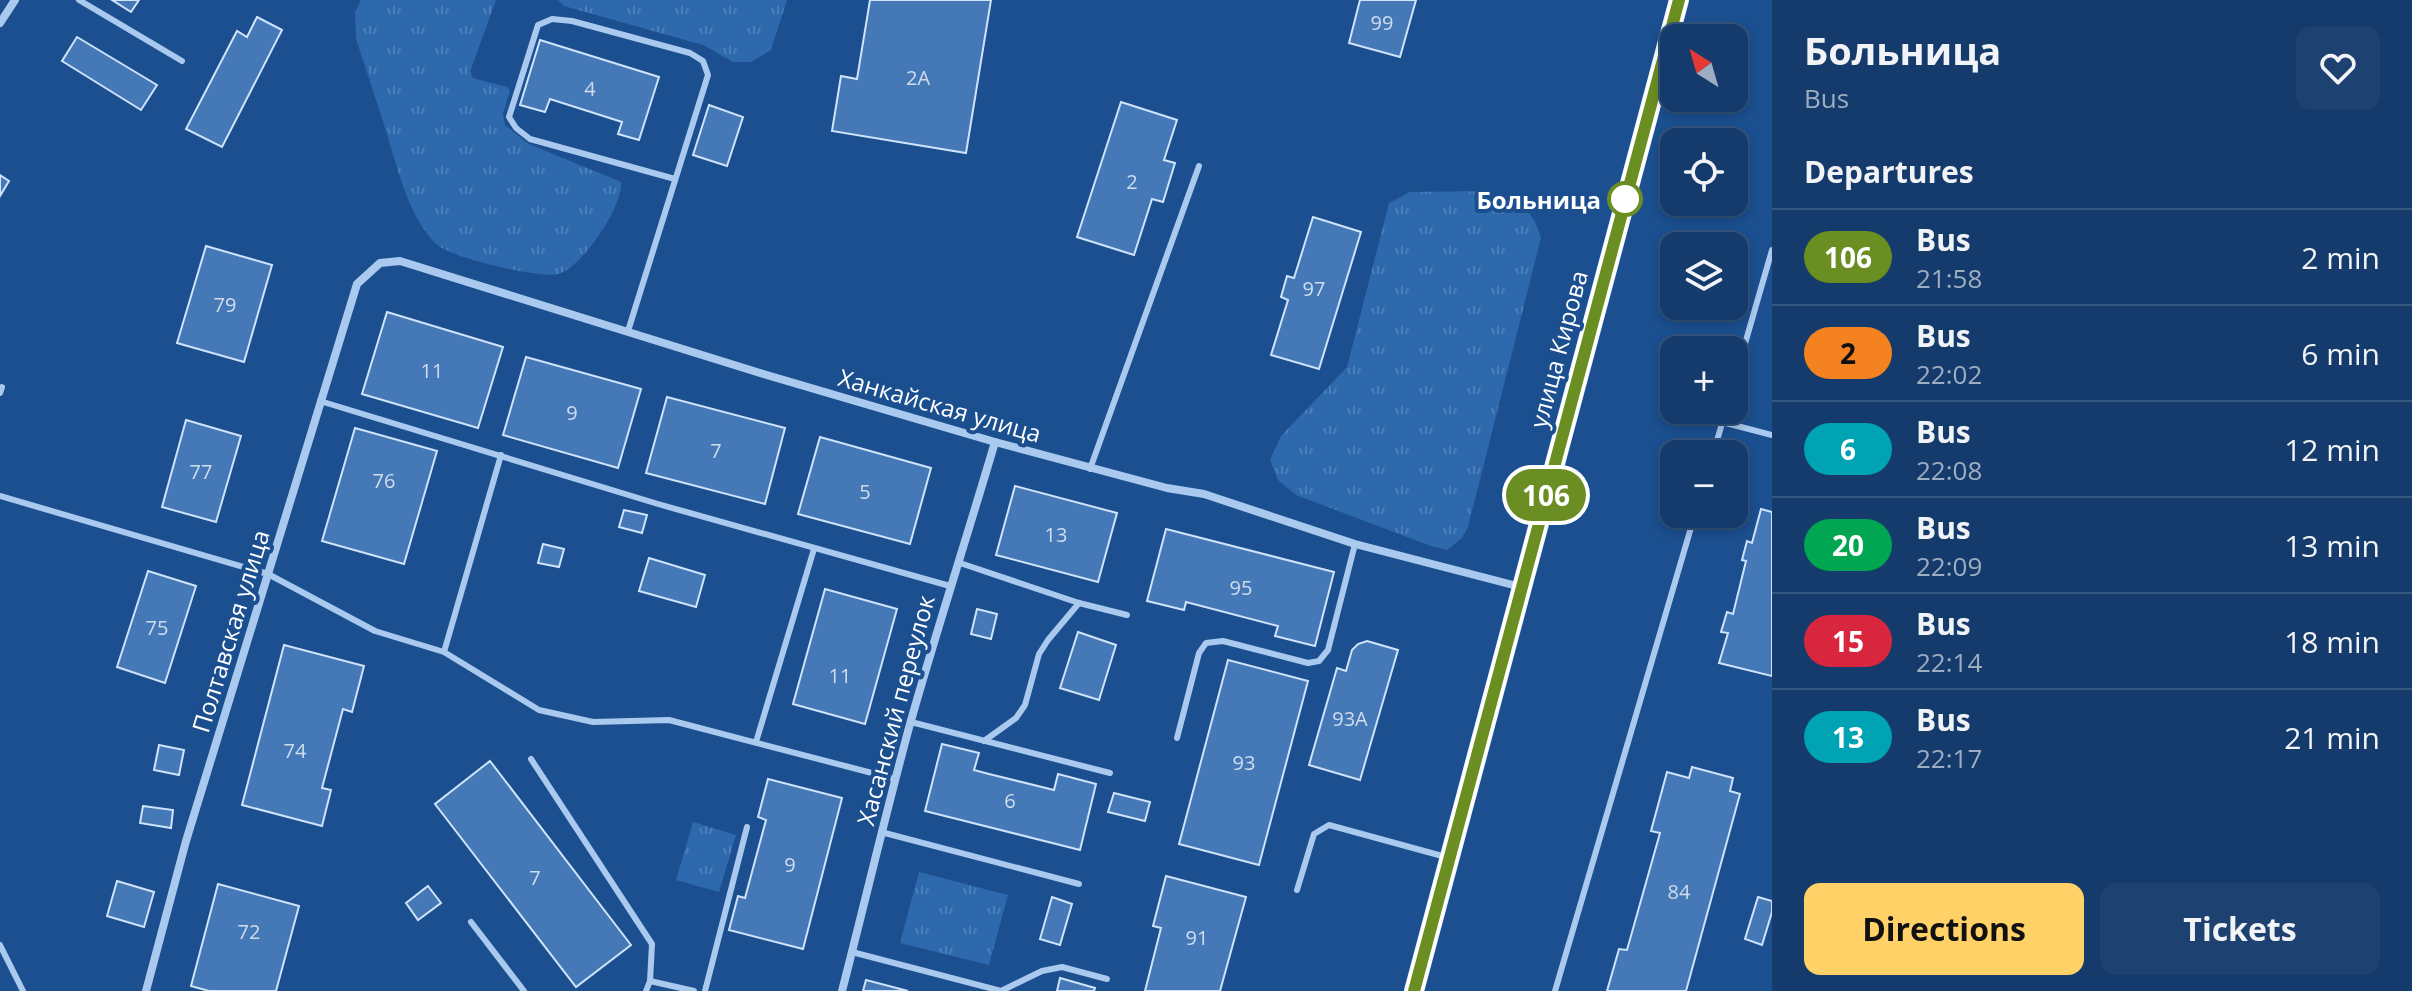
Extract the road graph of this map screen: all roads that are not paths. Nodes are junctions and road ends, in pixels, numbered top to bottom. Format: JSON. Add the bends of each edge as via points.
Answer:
{"nodes":[{"id":1,"x":15,"y":0,"type":"edge"},
{"id":2,"x":79,"y":0,"type":"edge"},
{"id":3,"x":1679,"y":0,"type":"edge"},
{"id":4,"x":0,"y":23,"type":"edge"},
{"id":5,"x":182,"y":61,"type":"dead end"},
{"id":6,"x":1199,"y":166,"type":"dead end"},
{"id":7,"x":675,"y":179,"type":"junction"},
{"id":8,"x":1772,"y":250,"type":"edge"},
{"id":9,"x":357,"y":284,"type":"joint"},
{"id":10,"x":628,"y":331,"type":"junction"},
{"id":11,"x":1747,"y":336,"type":"edge"},
{"id":12,"x":320,"y":401,"type":"junction"},
{"id":13,"x":1730,"y":424,"type":"edge"},
{"id":14,"x":1772,"y":435,"type":"edge"},
{"id":15,"x":995,"y":442,"type":"junction"},
{"id":16,"x":501,"y":455,"type":"junction"},
{"id":17,"x":1090,"y":469,"type":"junction"},
{"id":18,"x":0,"y":496,"type":"edge"},
{"id":19,"x":1691,"y":528,"type":"edge"},
{"id":20,"x":1355,"y":544,"type":"junction"},
{"id":21,"x":814,"y":549,"type":"junction"},
{"id":22,"x":960,"y":563,"type":"junction"},
{"id":23,"x":268,"y":574,"type":"junction"},
{"id":24,"x":950,"y":586,"type":"junction"},
{"id":25,"x":1521,"y":587,"type":"junction"},
{"id":26,"x":1079,"y":603,"type":"junction"},
{"id":27,"x":1127,"y":615,"type":"dead end"},
{"id":28,"x":444,"y":652,"type":"junction"},
{"id":29,"x":911,"y":722,"type":"junction"},
{"id":30,"x":1177,"y":738,"type":"dead end"},
{"id":31,"x":984,"y":741,"type":"junction"},
{"id":32,"x":756,"y":742,"type":"junction"},
{"id":33,"x":531,"y":759,"type":"dead end"},
{"id":34,"x":1110,"y":773,"type":"dead end"},
{"id":35,"x":895,"y":779,"type":"junction"},
{"id":36,"x":747,"y":827,"type":"dead end"},
{"id":37,"x":881,"y":832,"type":"junction"},
{"id":38,"x":1450,"y":858,"type":"junction"},
{"id":39,"x":1079,"y":884,"type":"dead end"},
{"id":40,"x":1297,"y":890,"type":"dead end"},
{"id":41,"x":471,"y":922,"type":"dead end"},
{"id":42,"x":0,"y":945,"type":"edge"},
{"id":43,"x":852,"y":952,"type":"junction"},
{"id":44,"x":1107,"y":979,"type":"dead end"},
{"id":45,"x":650,"y":981,"type":"junction"},
{"id":46,"x":23,"y":991,"type":"edge"},
{"id":47,"x":146,"y":991,"type":"edge"},
{"id":48,"x":524,"y":991,"type":"edge"},
{"id":49,"x":646,"y":991,"type":"edge"},
{"id":50,"x":694,"y":991,"type":"edge"},
{"id":51,"x":705,"y":991,"type":"edge"},
{"id":52,"x":842,"y":991,"type":"edge"},
{"id":53,"x":1414,"y":991,"type":"edge"},
{"id":54,"x":1555,"y":991,"type":"edge"}],
"edges":[{"from":1,"to":4,"type":"street"},
{"from":2,"to":5,"type":"lane"},
{"from":3,"to":25,"type":"main road","name":"улица Кирова"},
{"from":6,"to":17,"type":"lane"},
{"from":7,"to":7,"type":"lane","via":[[708,75],[703,61],[572,21],[552,19],[538,25],[509,117],[516,128],[530,139]]},
{"from":7,"to":10,"type":"lane"},
{"from":8,"to":11,"type":"lane"},
{"from":9,"to":10,"type":"street","name":"Ханкайская улица","via":[[380,263],[400,261]]},
{"from":9,"to":12,"type":"street","name":"Полтавская улица"},
{"from":10,"to":15,"type":"street","name":"Ханкайская улица"},
{"from":12,"to":16,"type":"lane"},
{"from":12,"to":23,"type":"street","name":"Полтавская улица"},
{"from":13,"to":14,"type":"lane"},
{"from":15,"to":17,"type":"street","name":"Ханкайская улица"},
{"from":15,"to":22,"type":"street","name":"Хасанский переулок"},
{"from":16,"to":21,"type":"lane"},
{"from":16,"to":28,"type":"lane"},
{"from":17,"to":20,"type":"street","name":"Ханкайская улица","via":[[1204,494]]},
{"from":18,"to":23,"type":"lane"},
{"from":19,"to":54,"type":"lane"},
{"from":20,"to":25,"type":"street","name":"Ханкайская улица"},
{"from":20,"to":30,"type":"lane","via":[[1328,650],[1319,661],[1308,663],[1223,641],[1206,643]]},
{"from":21,"to":24,"type":"lane"},
{"from":21,"to":32,"type":"lane"},
{"from":22,"to":24,"type":"street","name":"Хасанский переулок"},
{"from":22,"to":26,"type":"lane"},
{"from":23,"to":28,"type":"lane","via":[[375,631]]},
{"from":23,"to":47,"type":"street","name":"Полтавская улица"},
{"from":24,"to":29,"type":"street","name":"Хасанский переулок"},
{"from":25,"to":38,"type":"main road","name":"улица Кирова"},
{"from":26,"to":27,"type":"lane"},
{"from":26,"to":31,"type":"lane","via":[[1039,654],[1025,705]]},
{"from":28,"to":32,"type":"lane","via":[[539,710],[593,722],[669,720]]},
{"from":29,"to":31,"type":"lane"},
{"from":29,"to":35,"type":"street","name":"Хасанский переулок"},
{"from":31,"to":34,"type":"lane"},
{"from":32,"to":35,"type":"lane"},
{"from":33,"to":45,"type":"lane","via":[[652,944]]},
{"from":35,"to":37,"type":"street","name":"Хасанский переулок"},
{"from":36,"to":51,"type":"lane"},
{"from":37,"to":39,"type":"lane"},
{"from":37,"to":43,"type":"street","name":"Хасанский переулок"},
{"from":38,"to":40,"type":"lane","via":[[1329,825],[1314,834]]},
{"from":38,"to":53,"type":"main road","name":"улица Кирова"},
{"from":41,"to":48,"type":"lane"},
{"from":42,"to":46,"type":"lane"},
{"from":43,"to":44,"type":"lane","via":[[1001,991],[1062,967]]},
{"from":43,"to":52,"type":"street","name":"Хасанский переулок"},
{"from":45,"to":49,"type":"lane"},
{"from":45,"to":50,"type":"lane"}]}
